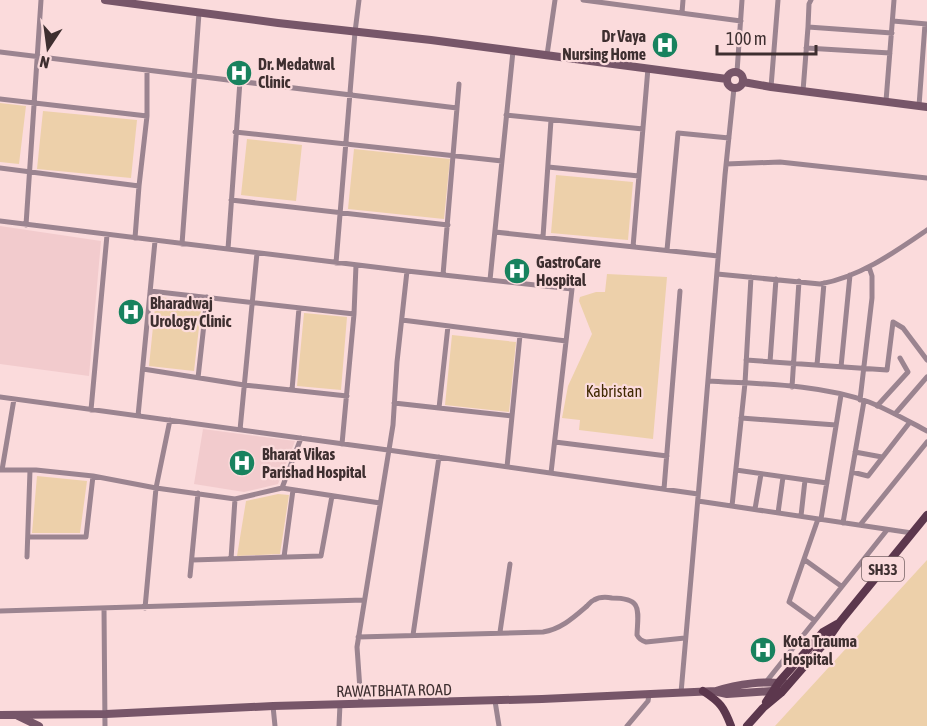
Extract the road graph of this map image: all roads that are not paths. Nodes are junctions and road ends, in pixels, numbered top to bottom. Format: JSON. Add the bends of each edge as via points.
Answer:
{"nodes":[{"id":1,"x":41,"y":0,"type":"edge"},
{"id":2,"x":105,"y":0,"type":"edge"},
{"id":3,"x":359,"y":0,"type":"edge"},
{"id":4,"x":555,"y":0,"type":"edge"},
{"id":5,"x":583,"y":0,"type":"edge"},
{"id":6,"x":683,"y":0,"type":"edge"},
{"id":7,"x":742,"y":0,"type":"edge"},
{"id":8,"x":778,"y":0,"type":"edge"},
{"id":9,"x":811,"y":0,"type":"edge"},
{"id":10,"x":894,"y":0,"type":"edge"},
{"id":11,"x":122,"y":1,"type":"edge"},
{"id":12,"x":605,"y":1,"type":"edge"},
{"id":13,"x":200,"y":13,"type":"junction"},
{"id":14,"x":682,"y":13,"type":"junction"},
{"id":15,"x":741,"y":21,"type":"junction"},
{"id":16,"x":893,"y":21,"type":"junction"},
{"id":17,"x":926,"y":24,"type":"edge"},
{"id":18,"x":808,"y":27,"type":"junction"},
{"id":19,"x":355,"y":32,"type":"junction"},
{"id":20,"x":892,"y":33,"type":"junction"},
{"id":21,"x":806,"y":48,"type":"junction"},
{"id":22,"x":513,"y":51,"type":"junction"},
{"id":23,"x":0,"y":52,"type":"edge"},
{"id":24,"x":890,"y":53,"type":"junction"},
{"id":25,"x":547,"y":55,"type":"junction"},
{"id":26,"x":38,"y":56,"type":"junction"},
{"id":27,"x":648,"y":68,"type":"junction"},
{"id":28,"x":147,"y":70,"type":"junction"},
{"id":29,"x":737,"y":72,"type":"junction"},
{"id":30,"x":194,"y":76,"type":"junction"},
{"id":31,"x":727,"y":79,"type":"junction"},
{"id":32,"x":240,"y":81,"type":"junction"},
{"id":33,"x":743,"y":82,"type":"junction"},
{"id":34,"x":459,"y":84,"type":"dead end"},
{"id":35,"x":771,"y":87,"type":"junction"},
{"id":36,"x":734,"y":88,"type":"junction"},
{"id":37,"x":803,"y":91,"type":"junction"},
{"id":38,"x":350,"y":95,"type":"junction"},
{"id":39,"x":0,"y":99,"type":"edge"},
{"id":40,"x":886,"y":101,"type":"junction"},
{"id":41,"x":34,"y":103,"type":"junction"},
{"id":42,"x":923,"y":106,"type":"edge"},
{"id":43,"x":457,"y":108,"type":"junction"},
{"id":44,"x":506,"y":115,"type":"junction"},
{"id":45,"x":147,"y":116,"type":"junction"},
{"id":46,"x":551,"y":120,"type":"junction"},
{"id":47,"x":643,"y":129,"type":"junction"},
{"id":48,"x":236,"y":132,"type":"junction"},
{"id":49,"x":729,"y":138,"type":"junction"},
{"id":50,"x":346,"y":144,"type":"junction"},
{"id":51,"x":453,"y":156,"type":"junction"},
{"id":52,"x":502,"y":161,"type":"junction"},
{"id":53,"x":726,"y":165,"type":"junction"},
{"id":54,"x":548,"y":167,"type":"junction"},
{"id":55,"x":0,"y":168,"type":"edge"},
{"id":56,"x":30,"y":172,"type":"junction"},
{"id":57,"x":639,"y":176,"type":"junction"},
{"id":58,"x":927,"y":178,"type":"edge"},
{"id":59,"x":139,"y":186,"type":"junction"},
{"id":60,"x":231,"y":200,"type":"junction"},
{"id":61,"x":340,"y":212,"type":"junction"},
{"id":62,"x":0,"y":221,"type":"edge"},
{"id":63,"x":26,"y":225,"type":"junction"},
{"id":64,"x":448,"y":225,"type":"junction"},
{"id":65,"x":927,"y":230,"type":"edge"},
{"id":66,"x":495,"y":232,"type":"junction"},
{"id":67,"x":107,"y":235,"type":"junction"},
{"id":68,"x":543,"y":237,"type":"junction"},
{"id":69,"x":135,"y":238,"type":"junction"},
{"id":70,"x":155,"y":241,"type":"junction"},
{"id":71,"x":182,"y":244,"type":"junction"},
{"id":72,"x":633,"y":247,"type":"junction"},
{"id":73,"x":228,"y":249,"type":"junction"},
{"id":74,"x":667,"y":250,"type":"junction"},
{"id":75,"x":257,"y":253,"type":"junction"},
{"id":76,"x":718,"y":256,"type":"junction"},
{"id":77,"x":336,"y":263,"type":"junction"},
{"id":78,"x":356,"y":265,"type":"junction"},
{"id":79,"x":869,"y":267,"type":"junction"},
{"id":80,"x":407,"y":271,"type":"junction"},
{"id":81,"x":717,"y":274,"type":"junction"},
{"id":82,"x":444,"y":275,"type":"junction"},
{"id":83,"x":850,"y":275,"type":"junction"},
{"id":84,"x":751,"y":277,"type":"junction"},
{"id":85,"x":776,"y":279,"type":"junction"},
{"id":86,"x":490,"y":280,"type":"junction"},
{"id":87,"x":799,"y":281,"type":"junction"},
{"id":88,"x":824,"y":283,"type":"junction"},
{"id":89,"x":150,"y":291,"type":"junction"},
{"id":90,"x":680,"y":291,"type":"dead end"},
{"id":91,"x":207,"y":297,"type":"junction"},
{"id":92,"x":252,"y":303,"type":"junction"},
{"id":93,"x":298,"y":308,"type":"junction"},
{"id":94,"x":354,"y":314,"type":"junction"},
{"id":95,"x":402,"y":320,"type":"junction"},
{"id":96,"x":448,"y":326,"type":"junction"},
{"id":97,"x":520,"y":335,"type":"junction"},
{"id":98,"x":566,"y":341,"type":"junction"},
{"id":99,"x":900,"y":358,"type":"dead end"},
{"id":100,"x":746,"y":360,"type":"junction"},
{"id":101,"x":927,"y":360,"type":"edge"},
{"id":102,"x":770,"y":362,"type":"junction"},
{"id":103,"x":794,"y":363,"type":"junction"},
{"id":104,"x":817,"y":365,"type":"junction"},
{"id":105,"x":841,"y":368,"type":"junction"},
{"id":106,"x":143,"y":369,"type":"junction"},
{"id":107,"x":865,"y":369,"type":"junction"},
{"id":108,"x":927,"y":377,"type":"edge"},
{"id":109,"x":198,"y":378,"type":"junction"},
{"id":110,"x":708,"y":381,"type":"junction"},
{"id":111,"x":745,"y":383,"type":"junction"},
{"id":112,"x":244,"y":385,"type":"junction"},
{"id":113,"x":792,"y":387,"type":"junction"},
{"id":114,"x":292,"y":390,"type":"junction"},
{"id":115,"x":842,"y":395,"type":"junction"},
{"id":116,"x":347,"y":396,"type":"junction"},
{"id":117,"x":0,"y":397,"type":"edge"},
{"id":118,"x":14,"y":399,"type":"junction"},
{"id":119,"x":862,"y":400,"type":"junction"},
{"id":120,"x":394,"y":403,"type":"junction"},
{"id":121,"x":877,"y":406,"type":"junction"},
{"id":122,"x":439,"y":408,"type":"junction"},
{"id":123,"x":91,"y":410,"type":"junction"},
{"id":124,"x":895,"y":414,"type":"junction"},
{"id":125,"x":138,"y":416,"type":"junction"},
{"id":126,"x":512,"y":416,"type":"junction"},
{"id":127,"x":741,"y":418,"type":"junction"},
{"id":128,"x":170,"y":420,"type":"junction"},
{"id":129,"x":910,"y":422,"type":"junction"},
{"id":130,"x":836,"y":425,"type":"junction"},
{"id":131,"x":240,"y":430,"type":"junction"},
{"id":132,"x":927,"y":431,"type":"edge"},
{"id":133,"x":301,"y":438,"type":"junction"},
{"id":134,"x":555,"y":442,"type":"junction"},
{"id":135,"x":927,"y":442,"type":"edge"},
{"id":136,"x":342,"y":444,"type":"junction"},
{"id":137,"x":388,"y":450,"type":"junction"},
{"id":138,"x":855,"y":452,"type":"junction"},
{"id":139,"x":667,"y":456,"type":"junction"},
{"id":140,"x":439,"y":457,"type":"junction"},
{"id":141,"x":882,"y":457,"type":"junction"},
{"id":142,"x":507,"y":467,"type":"junction"},
{"id":143,"x":1,"y":470,"type":"edge"},
{"id":144,"x":30,"y":470,"type":"junction"},
{"id":145,"x":736,"y":470,"type":"junction"},
{"id":146,"x":852,"y":472,"type":"junction"},
{"id":147,"x":551,"y":473,"type":"junction"},
{"id":148,"x":761,"y":474,"type":"junction"},
{"id":149,"x":93,"y":476,"type":"junction"},
{"id":150,"x":783,"y":477,"type":"junction"},
{"id":151,"x":806,"y":480,"type":"junction"},
{"id":152,"x":827,"y":483,"type":"junction"},
{"id":153,"x":156,"y":488,"type":"junction"},
{"id":154,"x":282,"y":488,"type":"junction"},
{"id":155,"x":664,"y":489,"type":"junction"},
{"id":156,"x":293,"y":490,"type":"junction"},
{"id":157,"x":198,"y":493,"type":"junction"},
{"id":158,"x":332,"y":496,"type":"junction"},
{"id":159,"x":698,"y":497,"type":"junction"},
{"id":160,"x":235,"y":499,"type":"junction"},
{"id":161,"x":380,"y":503,"type":"junction"},
{"id":162,"x":732,"y":506,"type":"junction"},
{"id":163,"x":755,"y":509,"type":"junction"},
{"id":164,"x":778,"y":513,"type":"junction"},
{"id":165,"x":927,"y":515,"type":"edge"},
{"id":166,"x":801,"y":516,"type":"junction"},
{"id":167,"x":819,"y":519,"type":"junction"},
{"id":168,"x":843,"y":523,"type":"junction"},
{"id":169,"x":860,"y":525,"type":"junction"},
{"id":170,"x":886,"y":530,"type":"junction"},
{"id":171,"x":912,"y":533,"type":"junction"},
{"id":172,"x":28,"y":537,"type":"junction"},
{"id":173,"x":27,"y":557,"type":"dead end"},
{"id":174,"x":284,"y":557,"type":"junction"},
{"id":175,"x":231,"y":559,"type":"junction"},
{"id":176,"x":192,"y":560,"type":"junction"},
{"id":177,"x":805,"y":560,"type":"junction"},
{"id":178,"x":510,"y":564,"type":"dead end"},
{"id":179,"x":190,"y":576,"type":"dead end"},
{"id":180,"x":841,"y":586,"type":"junction"},
{"id":181,"x":364,"y":600,"type":"junction"},
{"id":182,"x":104,"y":608,"type":"junction"},
{"id":183,"x":145,"y":608,"type":"junction"},
{"id":184,"x":0,"y":611,"type":"edge"},
{"id":185,"x":814,"y":620,"type":"junction"},
{"id":186,"x":500,"y":632,"type":"junction"},
{"id":187,"x":413,"y":635,"type":"junction"},
{"id":188,"x":358,"y":637,"type":"junction"},
{"id":189,"x":686,"y":638,"type":"junction"},
{"id":190,"x":766,"y":682,"type":"junction"},
{"id":191,"x":784,"y":683,"type":"junction"},
{"id":192,"x":703,"y":691,"type":"junction"},
{"id":193,"x":716,"y":691,"type":"junction"},
{"id":194,"x":777,"y":692,"type":"junction"},
{"id":195,"x":681,"y":693,"type":"junction"},
{"id":196,"x":648,"y":695,"type":"junction"},
{"id":197,"x":495,"y":701,"type":"junction"},
{"id":198,"x":340,"y":704,"type":"junction"},
{"id":199,"x":361,"y":704,"type":"junction"},
{"id":200,"x":273,"y":706,"type":"junction"},
{"id":201,"x":106,"y":714,"type":"junction"},
{"id":202,"x":0,"y":715,"type":"edge"},
{"id":203,"x":17,"y":715,"type":"junction"},
{"id":204,"x":39,"y":726,"type":"edge"},
{"id":205,"x":105,"y":726,"type":"edge"},
{"id":206,"x":275,"y":726,"type":"edge"},
{"id":207,"x":339,"y":726,"type":"edge"},
{"id":208,"x":499,"y":726,"type":"edge"},
{"id":209,"x":627,"y":726,"type":"edge"},
{"id":210,"x":731,"y":726,"type":"edge"},
{"id":211,"x":747,"y":726,"type":"edge"}],
"edges":[{"from":1,"to":26,"type":"street"},
{"from":2,"to":11,"type":"street"},
{"from":3,"to":19,"type":"street"},
{"from":4,"to":25,"type":"street"},
{"from":5,"to":12,"type":"street"},
{"from":6,"to":14,"type":"street"},
{"from":7,"to":15,"type":"street"},
{"from":8,"to":35,"type":"street"},
{"from":9,"to":18,"type":"street"},
{"from":10,"to":16,"type":"street"},
{"from":11,"to":13,"type":"street"},
{"from":12,"to":14,"type":"street"},
{"from":13,"to":19,"type":"street"},
{"from":13,"to":30,"type":"street"},
{"from":14,"to":15,"type":"street"},
{"from":15,"to":29,"type":"street"},
{"from":16,"to":17,"type":"street"},
{"from":16,"to":20,"type":"street"},
{"from":17,"to":42,"type":"street"},
{"from":18,"to":20,"type":"street"},
{"from":18,"to":21,"type":"street"},
{"from":19,"to":22,"type":"street"},
{"from":19,"to":38,"type":"street"},
{"from":20,"to":24,"type":"street"},
{"from":21,"to":24,"type":"street"},
{"from":21,"to":37,"type":"street"},
{"from":22,"to":25,"type":"street"},
{"from":22,"to":44,"type":"street"},
{"from":23,"to":26,"type":"street"},
{"from":24,"to":40,"type":"street"},
{"from":25,"to":27,"type":"street"},
{"from":26,"to":28,"type":"street"},
{"from":26,"to":41,"type":"street"},
{"from":27,"to":31,"type":"street"},
{"from":27,"to":47,"type":"street"},
{"from":28,"to":30,"type":"street"},
{"from":28,"to":45,"type":"street"},
{"from":29,"to":31,"type":"street","via":[[730,73]]},
{"from":29,"to":33,"type":"street"},
{"from":30,"to":32,"type":"street"},
{"from":30,"to":71,"type":"street"},
{"from":31,"to":36,"type":"street"},
{"from":32,"to":38,"type":"street"},
{"from":32,"to":48,"type":"street"},
{"from":33,"to":35,"type":"street"},
{"from":33,"to":36,"type":"street"},
{"from":34,"to":43,"type":"street"},
{"from":35,"to":37,"type":"street"},
{"from":36,"to":49,"type":"street"},
{"from":37,"to":40,"type":"street"},
{"from":38,"to":43,"type":"street"},
{"from":38,"to":50,"type":"street"},
{"from":39,"to":41,"type":"street"},
{"from":40,"to":42,"type":"street"},
{"from":41,"to":45,"type":"street"},
{"from":41,"to":56,"type":"street"},
{"from":43,"to":51,"type":"street"},
{"from":44,"to":46,"type":"street"},
{"from":44,"to":52,"type":"street"},
{"from":45,"to":59,"type":"street"},
{"from":46,"to":47,"type":"street"},
{"from":46,"to":54,"type":"street"},
{"from":47,"to":57,"type":"street"},
{"from":48,"to":50,"type":"street"},
{"from":48,"to":60,"type":"street"},
{"from":49,"to":53,"type":"street"},
{"from":49,"to":74,"type":"street","via":[[678,133]]},
{"from":50,"to":51,"type":"street"},
{"from":50,"to":61,"type":"street"},
{"from":51,"to":52,"type":"street"},
{"from":51,"to":64,"type":"street"},
{"from":52,"to":66,"type":"street"},
{"from":53,"to":58,"type":"street","via":[[780,162]]},
{"from":53,"to":76,"type":"street"},
{"from":54,"to":57,"type":"street"},
{"from":54,"to":68,"type":"street"},
{"from":55,"to":56,"type":"street"},
{"from":56,"to":59,"type":"street"},
{"from":56,"to":63,"type":"street"},
{"from":57,"to":72,"type":"street"},
{"from":59,"to":69,"type":"street"},
{"from":60,"to":61,"type":"street"},
{"from":60,"to":73,"type":"street"},
{"from":61,"to":64,"type":"street"},
{"from":61,"to":77,"type":"street"},
{"from":62,"to":63,"type":"street"},
{"from":63,"to":67,"type":"street"},
{"from":64,"to":82,"type":"street"},
{"from":65,"to":79,"type":"street"},
{"from":66,"to":68,"type":"street"},
{"from":66,"to":86,"type":"street"},
{"from":67,"to":69,"type":"street"},
{"from":67,"to":123,"type":"street"},
{"from":68,"to":72,"type":"street"},
{"from":69,"to":70,"type":"street"},
{"from":70,"to":71,"type":"street"},
{"from":70,"to":89,"type":"street"},
{"from":71,"to":73,"type":"street"},
{"from":72,"to":74,"type":"street"},
{"from":73,"to":75,"type":"street"},
{"from":74,"to":76,"type":"street"},
{"from":75,"to":77,"type":"street"},
{"from":75,"to":92,"type":"street"},
{"from":76,"to":81,"type":"street"},
{"from":77,"to":78,"type":"street"},
{"from":78,"to":80,"type":"street"},
{"from":78,"to":94,"type":"street"},
{"from":79,"to":83,"type":"street"},
{"from":79,"to":107,"type":"street","via":[[872,298]]},
{"from":80,"to":82,"type":"street"},
{"from":80,"to":95,"type":"street"},
{"from":81,"to":84,"type":"street"},
{"from":81,"to":110,"type":"street"},
{"from":82,"to":86,"type":"street"},
{"from":83,"to":88,"type":"street"},
{"from":83,"to":105,"type":"street"},
{"from":84,"to":85,"type":"street"},
{"from":84,"to":100,"type":"street"},
{"from":85,"to":87,"type":"street"},
{"from":85,"to":102,"type":"street"},
{"from":86,"to":98,"type":"street","via":[[572,289]]},
{"from":87,"to":88,"type":"street"},
{"from":87,"to":103,"type":"street"},
{"from":88,"to":104,"type":"street"},
{"from":89,"to":91,"type":"street"},
{"from":89,"to":106,"type":"street"},
{"from":90,"to":139,"type":"street"},
{"from":91,"to":92,"type":"street"},
{"from":91,"to":109,"type":"street"},
{"from":92,"to":93,"type":"street"},
{"from":92,"to":112,"type":"street"},
{"from":93,"to":94,"type":"street"},
{"from":93,"to":114,"type":"street"},
{"from":94,"to":116,"type":"street"},
{"from":95,"to":96,"type":"street"},
{"from":95,"to":120,"type":"street"},
{"from":96,"to":97,"type":"street"},
{"from":96,"to":122,"type":"street"},
{"from":97,"to":98,"type":"street"},
{"from":97,"to":126,"type":"street"},
{"from":98,"to":134,"type":"street"},
{"from":99,"to":121,"type":"street","via":[[908,372]]},
{"from":100,"to":102,"type":"street"},
{"from":100,"to":111,"type":"street"},
{"from":101,"to":107,"type":"street","via":[[903,328],[893,322],[887,370]]},
{"from":102,"to":103,"type":"street"},
{"from":103,"to":104,"type":"street"},
{"from":103,"to":113,"type":"street"},
{"from":104,"to":105,"type":"street"},
{"from":105,"to":107,"type":"street"},
{"from":106,"to":109,"type":"street"},
{"from":106,"to":125,"type":"street"},
{"from":107,"to":119,"type":"street"},
{"from":108,"to":124,"type":"street"},
{"from":109,"to":112,"type":"street"},
{"from":110,"to":111,"type":"street"},
{"from":110,"to":159,"type":"street"},
{"from":111,"to":113,"type":"street"},
{"from":111,"to":127,"type":"street"},
{"from":112,"to":114,"type":"street"},
{"from":112,"to":131,"type":"street"},
{"from":113,"to":115,"type":"street"},
{"from":114,"to":116,"type":"street"},
{"from":115,"to":119,"type":"street"},
{"from":115,"to":130,"type":"street"},
{"from":116,"to":136,"type":"street"},
{"from":117,"to":118,"type":"street"},
{"from":118,"to":123,"type":"street"},
{"from":118,"to":143,"type":"street"},
{"from":119,"to":121,"type":"street"},
{"from":119,"to":138,"type":"street"},
{"from":120,"to":122,"type":"street"},
{"from":120,"to":137,"type":"street"},
{"from":121,"to":124,"type":"street"},
{"from":122,"to":126,"type":"street"},
{"from":123,"to":125,"type":"street"},
{"from":124,"to":129,"type":"street"},
{"from":125,"to":128,"type":"street"},
{"from":126,"to":142,"type":"street"},
{"from":127,"to":130,"type":"street"},
{"from":127,"to":145,"type":"street"},
{"from":128,"to":131,"type":"street"},
{"from":128,"to":153,"type":"street"},
{"from":129,"to":132,"type":"street"},
{"from":129,"to":141,"type":"street"},
{"from":130,"to":152,"type":"street"},
{"from":131,"to":133,"type":"street"},
{"from":133,"to":136,"type":"street"},
{"from":133,"to":154,"type":"street"},
{"from":134,"to":139,"type":"street"},
{"from":134,"to":147,"type":"street"},
{"from":135,"to":169,"type":"street"},
{"from":136,"to":137,"type":"street"},
{"from":137,"to":140,"type":"street"},
{"from":137,"to":161,"type":"street"},
{"from":138,"to":141,"type":"street"},
{"from":138,"to":146,"type":"street"},
{"from":139,"to":155,"type":"street"},
{"from":140,"to":142,"type":"street"},
{"from":140,"to":187,"type":"street"},
{"from":141,"to":146,"type":"street","via":[[868,476]]},
{"from":142,"to":147,"type":"street"},
{"from":143,"to":144,"type":"street"},
{"from":144,"to":149,"type":"street"},
{"from":144,"to":172,"type":"street"},
{"from":145,"to":148,"type":"street"},
{"from":145,"to":162,"type":"street"},
{"from":146,"to":168,"type":"street"},
{"from":147,"to":155,"type":"street"},
{"from":148,"to":150,"type":"street"},
{"from":148,"to":163,"type":"street"},
{"from":149,"to":153,"type":"street"},
{"from":149,"to":172,"type":"street","via":[[86,537]]},
{"from":150,"to":151,"type":"street"},
{"from":150,"to":164,"type":"street"},
{"from":151,"to":152,"type":"street"},
{"from":151,"to":166,"type":"street"},
{"from":152,"to":167,"type":"street"},
{"from":153,"to":157,"type":"street"},
{"from":153,"to":183,"type":"street"},
{"from":154,"to":156,"type":"street"},
{"from":154,"to":160,"type":"street"},
{"from":155,"to":159,"type":"street"},
{"from":156,"to":158,"type":"street"},
{"from":156,"to":174,"type":"street"},
{"from":157,"to":160,"type":"street"},
{"from":157,"to":176,"type":"street"},
{"from":158,"to":161,"type":"street"},
{"from":158,"to":174,"type":"street","via":[[321,556]]},
{"from":159,"to":162,"type":"street"},
{"from":159,"to":189,"type":"street"},
{"from":160,"to":175,"type":"street"},
{"from":161,"to":181,"type":"street"},
{"from":162,"to":163,"type":"street"},
{"from":163,"to":164,"type":"street"},
{"from":164,"to":166,"type":"street"},
{"from":165,"to":171,"type":"main road","number":"SH33"},
{"from":166,"to":167,"type":"street"},
{"from":167,"to":168,"type":"street"},
{"from":167,"to":177,"type":"street"},
{"from":168,"to":169,"type":"street"},
{"from":169,"to":170,"type":"street"},
{"from":170,"to":171,"type":"street"},
{"from":170,"to":180,"type":"street"},
{"from":171,"to":191,"type":"main road","number":"SH33","via":[[828,639]]},
{"from":172,"to":173,"type":"street"},
{"from":174,"to":175,"type":"street"},
{"from":175,"to":176,"type":"street"},
{"from":176,"to":179,"type":"street"},
{"from":177,"to":180,"type":"street"},
{"from":177,"to":185,"type":"street","via":[[789,602]]},
{"from":178,"to":186,"type":"street"},
{"from":180,"to":185,"type":"street"},
{"from":181,"to":183,"type":"street"},
{"from":181,"to":188,"type":"street"},
{"from":182,"to":183,"type":"street"},
{"from":182,"to":184,"type":"street"},
{"from":182,"to":201,"type":"street"},
{"from":185,"to":190,"type":"street"},
{"from":186,"to":187,"type":"street"},
{"from":186,"to":189,"type":"street","via":[[552,630],[601,597],[628,599],[637,606],[637,635],[642,641]]},
{"from":187,"to":188,"type":"street"},
{"from":188,"to":199,"type":"street"},
{"from":189,"to":195,"type":"street"},
{"from":190,"to":191,"type":"street","name":"RAWATBHATA ROAD"},
{"from":190,"to":193,"type":"street","name":"RAWATBHATA ROAD"},
{"from":191,"to":194,"type":"main road","number":"SH33"},
{"from":192,"to":193,"type":"street","name":"RAWATBHATA ROAD"},
{"from":192,"to":195,"type":"street","name":"RAWATBHATA ROAD"},
{"from":192,"to":210,"type":"main road","via":[[721,704]]},
{"from":193,"to":194,"type":"street"},
{"from":194,"to":211,"type":"main road","number":"SH33"},
{"from":195,"to":196,"type":"street","name":"RAWATBHATA ROAD"},
{"from":196,"to":197,"type":"street","name":"RAWATBHATA ROAD"},
{"from":196,"to":209,"type":"street","via":[[648,701]]},
{"from":197,"to":199,"type":"street","name":"RAWATBHATA ROAD"},
{"from":197,"to":208,"type":"street"},
{"from":198,"to":199,"type":"street","name":"RAWATBHATA ROAD"},
{"from":198,"to":200,"type":"street","name":"RAWATBHATA ROAD"},
{"from":198,"to":207,"type":"street"},
{"from":200,"to":201,"type":"street","name":"RAWATBHATA ROAD"},
{"from":200,"to":206,"type":"street"},
{"from":201,"to":203,"type":"street","name":"RAWATBHATA ROAD"},
{"from":201,"to":205,"type":"street"},
{"from":202,"to":203,"type":"street","name":"RAWATBHATA ROAD"},
{"from":203,"to":204,"type":"street"}]}
